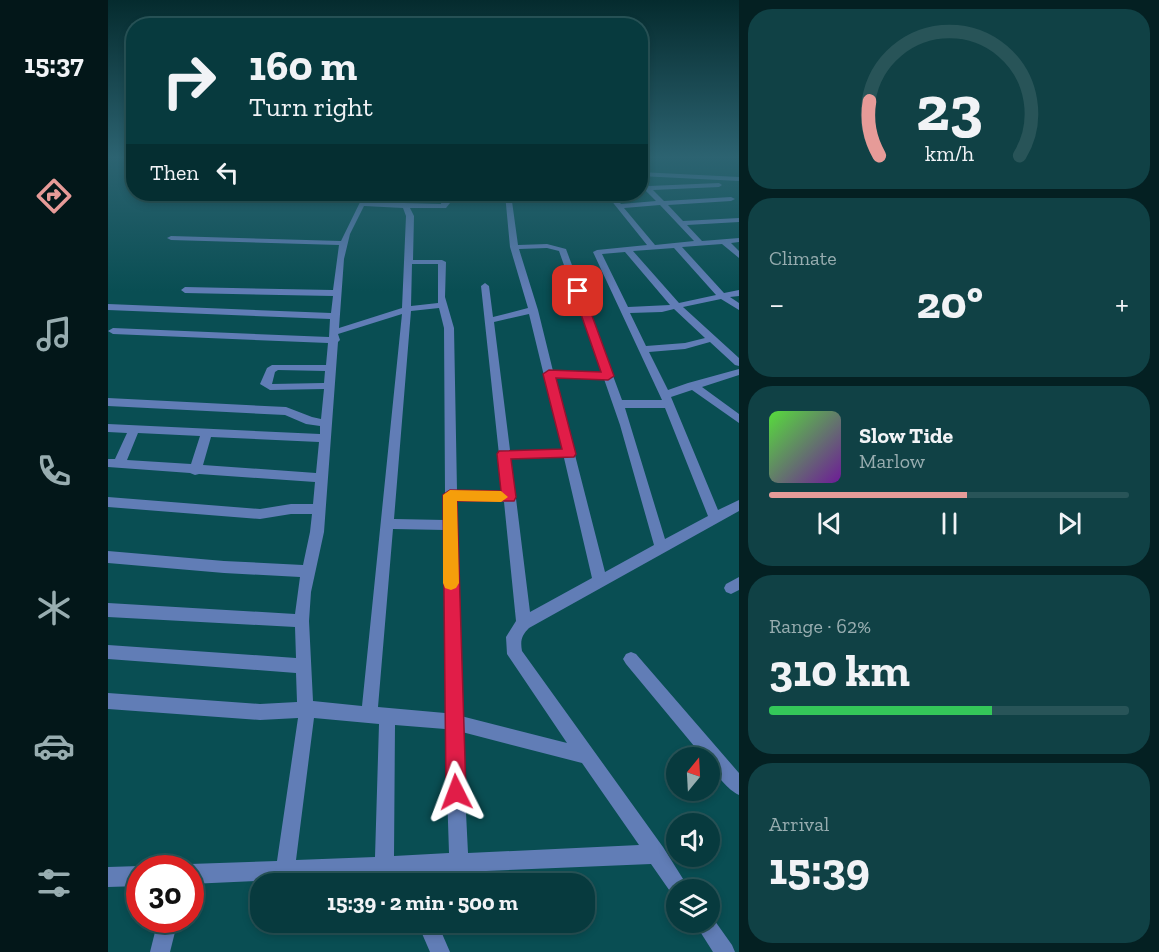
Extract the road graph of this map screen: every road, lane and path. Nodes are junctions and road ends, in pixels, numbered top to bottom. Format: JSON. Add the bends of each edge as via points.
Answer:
{"nodes":[{"id":1,"x":363,"y":202,"type":"edge"},
{"id":2,"x":391,"y":202,"type":"edge"},
{"id":3,"x":446,"y":202,"type":"edge"},
{"id":4,"x":509,"y":202,"type":"edge"},
{"id":5,"x":617,"y":202,"type":"edge"},
{"id":6,"x":670,"y":202,"type":"edge"},
{"id":7,"x":662,"y":203,"type":"junction"},
{"id":8,"x":403,"y":204,"type":"junction"},
{"id":9,"x":621,"y":206,"type":"junction"},
{"id":10,"x":739,"y":220,"type":"edge"},
{"id":11,"x":680,"y":223,"type":"junction"},
{"id":12,"x":171,"y":238,"type":"dead end"},
{"id":13,"x":739,"y":240,"type":"edge"},
{"id":14,"x":724,"y":241,"type":"junction"},
{"id":15,"x":343,"y":243,"type":"junction"},
{"id":16,"x":700,"y":243,"type":"junction"},
{"id":17,"x":676,"y":245,"type":"junction"},
{"id":18,"x":514,"y":247,"type":"junction"},
{"id":19,"x":653,"y":247,"type":"junction"},
{"id":20,"x":627,"y":249,"type":"junction"},
{"id":21,"x":739,"y":256,"type":"edge"},
{"id":22,"x":409,"y":262,"type":"junction"},
{"id":23,"x":485,"y":286,"type":"dead end"},
{"id":24,"x":185,"y":290,"type":"dead end"},
{"id":25,"x":337,"y":293,"type":"junction"},
{"id":26,"x":739,"y":293,"type":"edge"},
{"id":27,"x":722,"y":296,"type":"junction"},
{"id":28,"x":442,"y":305,"type":"junction"},
{"id":29,"x":676,"y":306,"type":"junction"},
{"id":30,"x":108,"y":307,"type":"edge"},
{"id":31,"x":739,"y":308,"type":"edge"},
{"id":32,"x":406,"y":309,"type":"junction"},
{"id":33,"x":533,"y":310,"type":"junction"},
{"id":34,"x":626,"y":310,"type":"junction"},
{"id":35,"x":336,"y":316,"type":"junction"},
{"id":36,"x":488,"y":321,"type":"junction"},
{"id":37,"x":113,"y":331,"type":"dead end"},
{"id":38,"x":335,"y":336,"type":"junction"},
{"id":39,"x":712,"y":339,"type":"junction"},
{"id":40,"x":644,"y":349,"type":"junction"},
{"id":41,"x":739,"y":363,"type":"edge"},
{"id":42,"x":332,"y":368,"type":"junction"},
{"id":43,"x":739,"y":372,"type":"edge"},
{"id":44,"x":549,"y":374,"type":"junction"},
{"id":45,"x":608,"y":376,"type":"junction"},
{"id":46,"x":692,"y":385,"type":"junction"},
{"id":47,"x":329,"y":386,"type":"junction"},
{"id":48,"x":667,"y":399,"type":"junction"},
{"id":49,"x":108,"y":402,"type":"edge"},
{"id":50,"x":619,"y":404,"type":"junction"},
{"id":51,"x":739,"y":419,"type":"edge"},
{"id":52,"x":325,"y":423,"type":"junction"},
{"id":53,"x":108,"y":428,"type":"edge"},
{"id":54,"x":134,"y":429,"type":"junction"},
{"id":55,"x":207,"y":433,"type":"junction"},
{"id":56,"x":324,"y":438,"type":"junction"},
{"id":57,"x":504,"y":454,"type":"junction"},
{"id":58,"x":569,"y":454,"type":"junction"},
{"id":59,"x":114,"y":464,"type":"edge"},
{"id":60,"x":195,"y":471,"type":"junction"},
{"id":61,"x":321,"y":478,"type":"junction"},
{"id":62,"x":450,"y":495,"type":"junction"},
{"id":63,"x":509,"y":497,"type":"junction"},
{"id":64,"x":108,"y":501,"type":"edge"},
{"id":65,"x":739,"y":505,"type":"edge"},
{"id":66,"x":319,"y":509,"type":"junction"},
{"id":67,"x":715,"y":518,"type":"junction"},
{"id":68,"x":389,"y":524,"type":"junction"},
{"id":69,"x":450,"y":525,"type":"junction"},
{"id":70,"x":661,"y":548,"type":"junction"},
{"id":71,"x":108,"y":557,"type":"edge"},
{"id":72,"x":307,"y":571,"type":"junction"},
{"id":73,"x":600,"y":581,"type":"junction"},
{"id":74,"x":108,"y":610,"type":"edge"},
{"id":75,"x":302,"y":621,"type":"junction"},
{"id":76,"x":524,"y":623,"type":"junction"},
{"id":77,"x":108,"y":652,"type":"edge"},
{"id":78,"x":631,"y":659,"type":"dead end"},
{"id":79,"x":304,"y":666,"type":"junction"},
{"id":80,"x":108,"y":701,"type":"edge"},
{"id":81,"x":307,"y":709,"type":"junction"},
{"id":82,"x":378,"y":715,"type":"junction"},
{"id":83,"x":453,"y":722,"type":"junction"},
{"id":84,"x":587,"y":756,"type":"junction"},
{"id":85,"x":739,"y":786,"type":"edge"},
{"id":86,"x":656,"y":854,"type":"junction"},
{"id":87,"x":459,"y":862,"type":"junction"},
{"id":88,"x":285,"y":870,"type":"junction"},
{"id":89,"x":399,"y":872,"type":"edge"},
{"id":90,"x":204,"y":873,"type":"edge"},
{"id":91,"x":126,"y":878,"type":"edge"},
{"id":92,"x":673,"y":879,"type":"edge"},
{"id":93,"x":109,"y":880,"type":"edge"},
{"id":94,"x":165,"y":933,"type":"edge"},
{"id":95,"x":432,"y":933,"type":"edge"},
{"id":96,"x":712,"y":933,"type":"edge"},
{"id":97,"x":160,"y":952,"type":"edge"},
{"id":98,"x":440,"y":952,"type":"edge"},
{"id":99,"x":725,"y":952,"type":"edge"}],
"edges":[{"from":1,"to":15,"type":"street"},
{"from":2,"to":8,"type":"street"},
{"from":3,"to":8,"type":"street","via":[[443,206]]},
{"from":4,"to":18,"type":"street"},
{"from":5,"to":9,"type":"street"},
{"from":6,"to":7,"type":"street"},
{"from":7,"to":9,"type":"street"},
{"from":7,"to":11,"type":"street"},
{"from":8,"to":22,"type":"street","via":[[410,216]]},
{"from":9,"to":19,"type":"street"},
{"from":10,"to":11,"type":"street"},
{"from":11,"to":16,"type":"street"},
{"from":12,"to":15,"type":"street"},
{"from":13,"to":14,"type":"street"},
{"from":14,"to":16,"type":"street"},
{"from":14,"to":21,"type":"street"},
{"from":15,"to":25,"type":"street"},
{"from":16,"to":17,"type":"street"},
{"from":17,"to":19,"type":"street"},
{"from":17,"to":27,"type":"street"},
{"from":18,"to":33,"type":"street"},
{"from":18,"to":45,"type":"street","via":[[562,249]]},
{"from":19,"to":20,"type":"street"},
{"from":20,"to":29,"type":"street"},
{"from":20,"to":34,"type":"street","via":[[598,251]]},
{"from":22,"to":28,"type":"street","via":[[442,262]]},
{"from":22,"to":32,"type":"street"},
{"from":23,"to":36,"type":"street"},
{"from":24,"to":25,"type":"street"},
{"from":25,"to":35,"type":"street"},
{"from":26,"to":27,"type":"street"},
{"from":27,"to":29,"type":"street"},
{"from":27,"to":31,"type":"street"},
{"from":28,"to":32,"type":"street"},
{"from":28,"to":62,"type":"street","via":[[449,328]]},
{"from":29,"to":34,"type":"street"},
{"from":29,"to":39,"type":"street"},
{"from":30,"to":35,"type":"street"},
{"from":32,"to":38,"type":"street"},
{"from":32,"to":68,"type":"street"},
{"from":33,"to":36,"type":"street"},
{"from":33,"to":44,"type":"street"},
{"from":34,"to":40,"type":"street"},
{"from":35,"to":38,"type":"street"},
{"from":36,"to":57,"type":"street"},
{"from":37,"to":38,"type":"street"},
{"from":38,"to":42,"type":"street"},
{"from":39,"to":40,"type":"street"},
{"from":39,"to":41,"type":"street"},
{"from":40,"to":48,"type":"street"},
{"from":42,"to":47,"type":"street"},
{"from":42,"to":47,"type":"street","via":[[276,367],[265,384]]},
{"from":43,"to":46,"type":"street"},
{"from":44,"to":45,"type":"street"},
{"from":44,"to":58,"type":"street"},
{"from":45,"to":50,"type":"street"},
{"from":46,"to":48,"type":"street"},
{"from":46,"to":51,"type":"street"},
{"from":47,"to":52,"type":"street"},
{"from":48,"to":50,"type":"street"},
{"from":48,"to":67,"type":"street"},
{"from":49,"to":52,"type":"street","via":[[286,411]]},
{"from":50,"to":70,"type":"street"},
{"from":52,"to":56,"type":"street"},
{"from":53,"to":54,"type":"street"},
{"from":54,"to":55,"type":"street"},
{"from":54,"to":59,"type":"street"},
{"from":55,"to":56,"type":"street"},
{"from":55,"to":60,"type":"street"},
{"from":56,"to":61,"type":"street"},
{"from":57,"to":58,"type":"street"},
{"from":57,"to":63,"type":"street"},
{"from":58,"to":73,"type":"street"},
{"from":59,"to":60,"type":"street"},
{"from":60,"to":61,"type":"street"},
{"from":61,"to":66,"type":"street"},
{"from":62,"to":63,"type":"street"},
{"from":62,"to":69,"type":"street"},
{"from":63,"to":76,"type":"street"},
{"from":64,"to":66,"type":"street","via":[[260,514]]},
{"from":65,"to":67,"type":"street"},
{"from":66,"to":72,"type":"street"},
{"from":67,"to":70,"type":"street"},
{"from":68,"to":69,"type":"street"},
{"from":68,"to":82,"type":"street"},
{"from":69,"to":83,"type":"street"},
{"from":70,"to":73,"type":"street"},
{"from":71,"to":72,"type":"street"},
{"from":72,"to":75,"type":"street"},
{"from":73,"to":76,"type":"street"},
{"from":74,"to":75,"type":"street"},
{"from":75,"to":79,"type":"street"},
{"from":76,"to":84,"type":"street","via":[[515,631],[515,654]]},
{"from":77,"to":79,"type":"street"},
{"from":78,"to":85,"type":"street"},
{"from":79,"to":81,"type":"street"},
{"from":80,"to":81,"type":"street","via":[[260,712]]},
{"from":81,"to":82,"type":"street"},
{"from":81,"to":88,"type":"street"},
{"from":82,"to":83,"type":"street"},
{"from":82,"to":89,"type":"street"},
{"from":83,"to":84,"type":"street"},
{"from":83,"to":87,"type":"street"},
{"from":84,"to":86,"type":"street"},
{"from":86,"to":87,"type":"street"},
{"from":86,"to":92,"type":"street"},
{"from":87,"to":89,"type":"street"},
{"from":88,"to":89,"type":"street"},
{"from":88,"to":90,"type":"street"},
{"from":91,"to":93,"type":"street"},
{"from":94,"to":97,"type":"street"},
{"from":95,"to":98,"type":"street"},
{"from":96,"to":99,"type":"street"}]}
